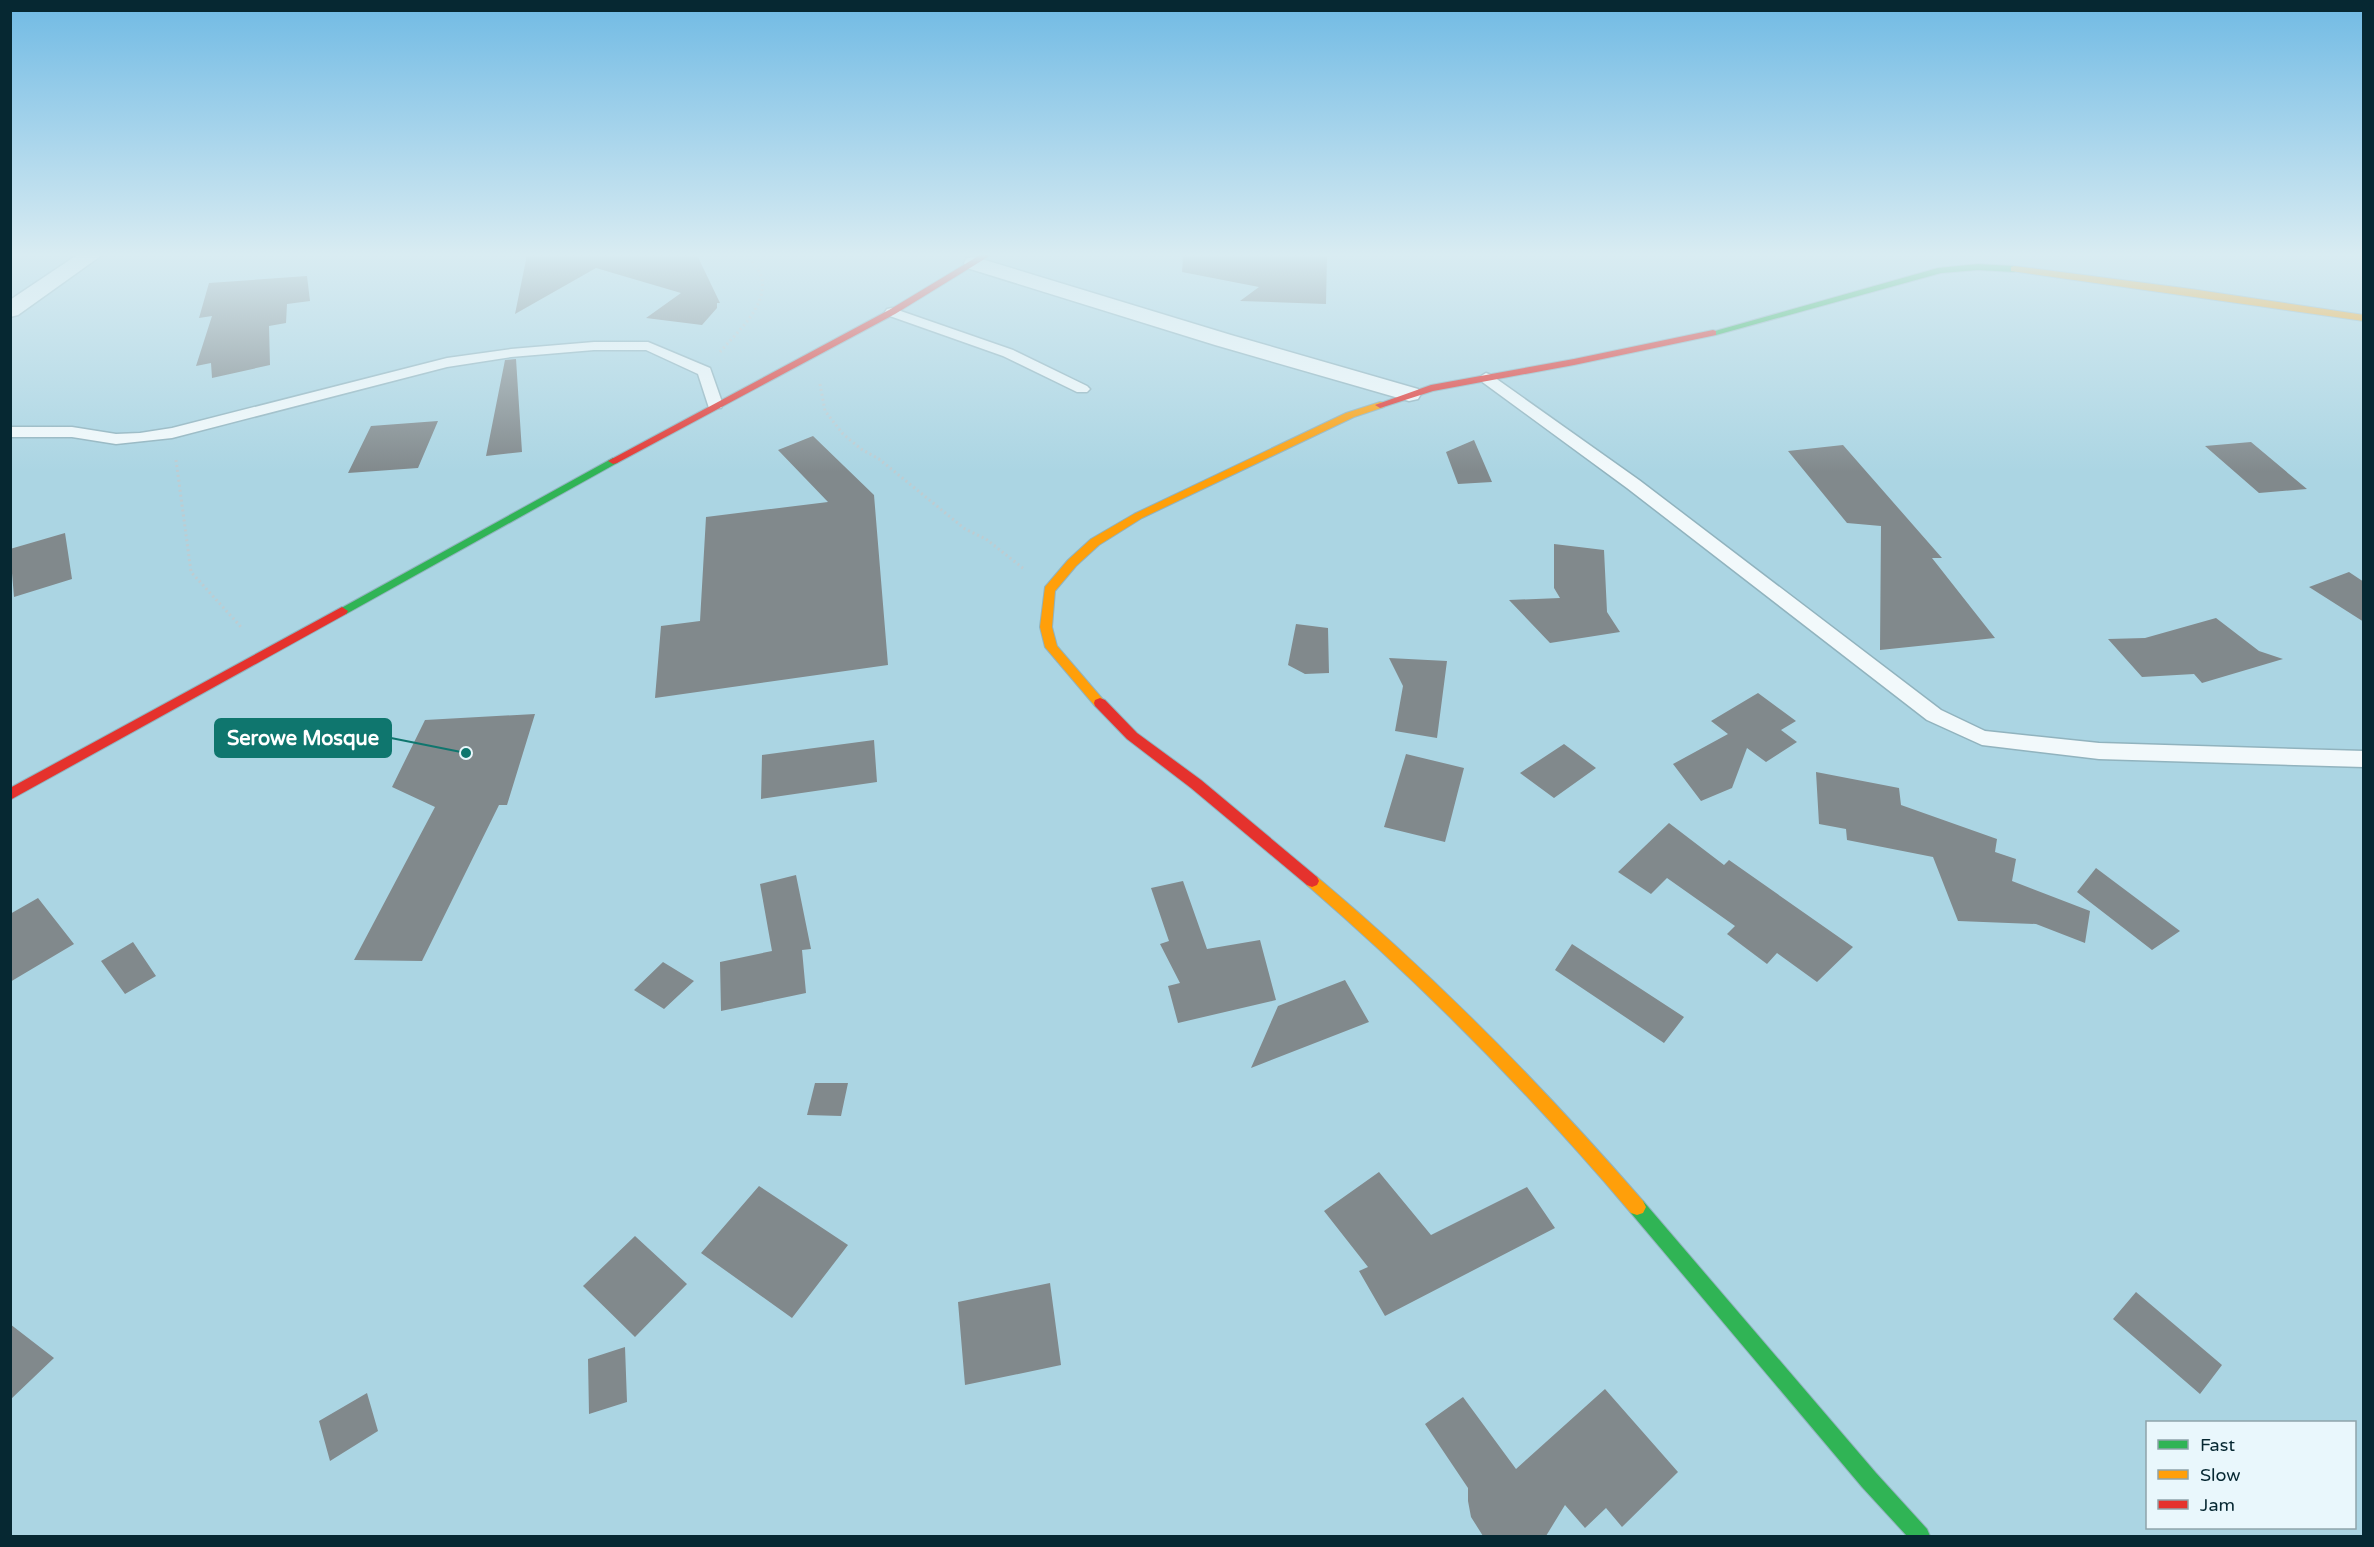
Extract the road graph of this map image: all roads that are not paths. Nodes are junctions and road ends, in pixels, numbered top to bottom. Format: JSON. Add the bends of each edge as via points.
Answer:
{"nodes":[{"id":1,"x":863,"y":327,"type":"edge"},
{"id":2,"x":935,"y":327,"type":"edge"},
{"id":3,"x":1184,"y":327,"type":"edge"},
{"id":4,"x":1733,"y":327,"type":"edge"},
{"id":5,"x":1486,"y":378,"type":"junction"},
{"id":6,"x":1082,"y":389,"type":"dead end"},
{"id":7,"x":1409,"y":394,"type":"junction"},
{"id":8,"x":715,"y":405,"type":"junction"},
{"id":9,"x":10,"y":432,"type":"edge"},
{"id":10,"x":2364,"y":759,"type":"edge"},
{"id":11,"x":10,"y":795,"type":"edge"},
{"id":12,"x":1920,"y":1536,"type":"edge"}],
"edges":[{"from":1,"to":8,"type":"street"},
{"from":2,"to":6,"type":"lane","via":[[1008,353]]},
{"from":3,"to":7,"type":"street"},
{"from":4,"to":5,"type":"street"},
{"from":5,"to":7,"type":"street"},
{"from":5,"to":10,"type":"lane","via":[[1934,715],[1982,738],[2099,750]]},
{"from":7,"to":12,"type":"street","via":[[1350,415],[1138,516],[1095,542],[1049,590],[1046,627],[1051,647],[1132,736],[1196,784],[1371,930],[1460,1014],[1577,1136]]},
{"from":8,"to":9,"type":"lane","via":[[705,371],[648,346],[594,346],[511,353],[427,368],[140,438]]},
{"from":8,"to":11,"type":"street"}]}
